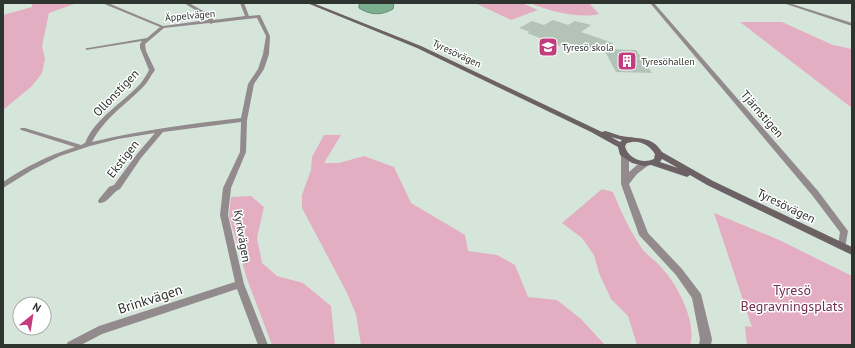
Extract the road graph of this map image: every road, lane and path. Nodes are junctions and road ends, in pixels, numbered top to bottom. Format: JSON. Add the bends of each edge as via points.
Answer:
{"nodes":[{"id":1,"x":104,"y":3,"type":"edge"},
{"id":2,"x":186,"y":3,"type":"edge"},
{"id":3,"x":242,"y":3,"type":"edge"},
{"id":4,"x":308,"y":3,"type":"edge"},
{"id":5,"x":652,"y":3,"type":"edge"},
{"id":6,"x":785,"y":3,"type":"edge"},
{"id":7,"x":258,"y":16,"type":"joint"},
{"id":8,"x":247,"y":17,"type":"junction"},
{"id":9,"x":211,"y":23,"type":"junction"},
{"id":10,"x":852,"y":25,"type":"edge"},
{"id":11,"x":163,"y":27,"type":"junction"},
{"id":12,"x":148,"y":39,"type":"junction"},
{"id":13,"x":88,"y":49,"type":"dead end"},
{"id":14,"x":244,"y":120,"type":"junction"},
{"id":15,"x":23,"y":129,"type":"dead end"},
{"id":16,"x":161,"y":130,"type":"junction"},
{"id":17,"x":594,"y":130,"type":"junction"},
{"id":18,"x":630,"y":140,"type":"junction"},
{"id":19,"x":88,"y":143,"type":"junction"},
{"id":20,"x":79,"y":146,"type":"junction"},
{"id":21,"x":621,"y":146,"type":"junction"},
{"id":22,"x":660,"y":154,"type":"junction"},
{"id":23,"x":624,"y":155,"type":"junction"},
{"id":24,"x":649,"y":163,"type":"junction"},
{"id":25,"x":710,"y":183,"type":"junction"},
{"id":26,"x":625,"y":184,"type":"junction"},
{"id":27,"x":3,"y":185,"type":"edge"},
{"id":28,"x":102,"y":201,"type":"dead end"},
{"id":29,"x":842,"y":246,"type":"junction"},
{"id":30,"x":852,"y":251,"type":"edge"},
{"id":31,"x":240,"y":284,"type":"junction"},
{"id":32,"x":71,"y":345,"type":"edge"},
{"id":33,"x":263,"y":345,"type":"edge"},
{"id":34,"x":705,"y":345,"type":"edge"}],
"edges":[{"from":1,"to":11,"type":"street","name":"Äppelvägen"},
{"from":2,"to":9,"type":"street","via":[[210,17]]},
{"from":3,"to":8,"type":"street"},
{"from":4,"to":17,"type":"main road","name":"Tyresövägen","via":[[419,47]]},
{"from":5,"to":29,"type":"street","name":"Tjärnstigen","via":[[815,193],[844,231]]},
{"from":6,"to":10,"type":"street"},
{"from":7,"to":8,"type":"street","name":"Äppelvägen"},
{"from":7,"to":14,"type":"street","name":"Kyrkvägen","via":[[268,36],[266,54],[261,69],[251,84]]},
{"from":8,"to":9,"type":"street","name":"Äppelvägen"},
{"from":9,"to":11,"type":"street","name":"Äppelvägen"},
{"from":11,"to":12,"type":"street"},
{"from":12,"to":13,"type":"street"},
{"from":12,"to":19,"type":"street","name":"Ollonstigen","via":[[142,44],[142,49],[152,70],[143,84],[109,114]]},
{"from":14,"to":16,"type":"street","name":"Ekstigen"},
{"from":14,"to":31,"type":"street","name":"Kyrkvägen","via":[[243,152],[227,188],[224,215]]},
{"from":15,"to":20,"type":"street"},
{"from":16,"to":19,"type":"street","name":"Ekstigen"},
{"from":16,"to":28,"type":"street","name":"Ekstigen","via":[[117,187]]},
{"from":17,"to":18,"type":"main road","name":"Tyresövägen"},
{"from":17,"to":21,"type":"main road","name":"Tyresövägen"},
{"from":18,"to":21,"type":"main road"},
{"from":18,"to":22,"type":"main road","name":"Tyresövägen","via":[[648,143]]},
{"from":19,"to":20,"type":"street","name":"Ekstigen"},
{"from":20,"to":27,"type":"street","name":"Ekstigen","via":[[39,162]]},
{"from":21,"to":23,"type":"main road"},
{"from":22,"to":24,"type":"main road","via":[[658,160]]},
{"from":22,"to":25,"type":"main road","name":"Tyresövägen"},
{"from":23,"to":24,"type":"main road","name":"Tyresövägen","via":[[633,161]]},
{"from":23,"to":26,"type":"street"},
{"from":24,"to":25,"type":"main road","name":"Tyresövägen"},
{"from":24,"to":26,"type":"street","via":[[634,171]]},
{"from":25,"to":29,"type":"main road","name":"Tyresövägen"},
{"from":26,"to":34,"type":"street","via":[[644,235],[679,272],[697,297]]},
{"from":29,"to":30,"type":"main road","name":"Tyresövägen"},
{"from":31,"to":32,"type":"street","name":"Brinkvägen","via":[[99,330]]},
{"from":31,"to":33,"type":"street","name":"Kyrkvägen"}]}
